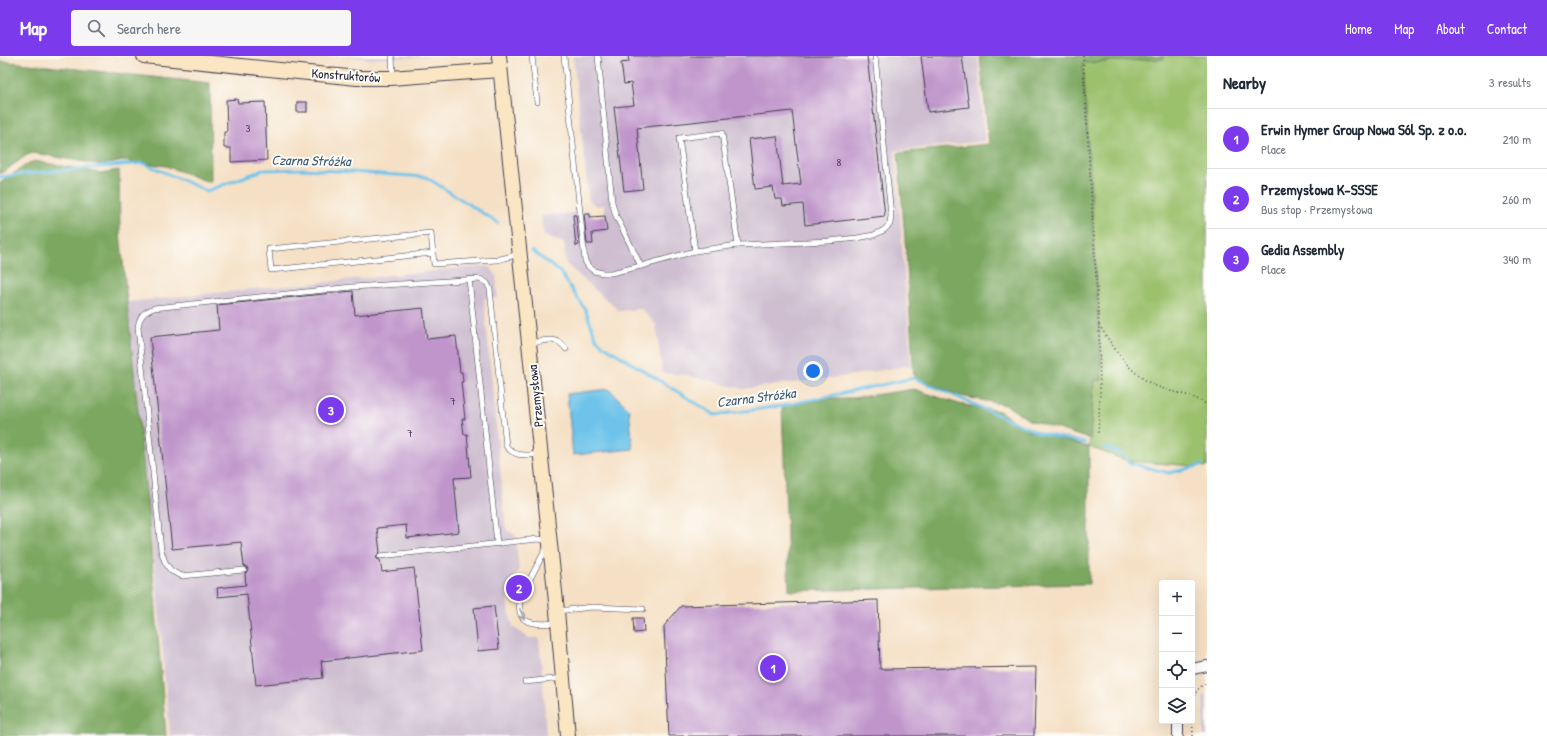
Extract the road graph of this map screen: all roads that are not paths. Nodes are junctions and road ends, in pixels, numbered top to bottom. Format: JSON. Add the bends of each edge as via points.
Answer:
{"nodes":[{"id":1,"x":144,"y":56,"type":"edge"},
{"id":2,"x":392,"y":56,"type":"edge"},
{"id":3,"x":499,"y":56,"type":"edge"},
{"id":4,"x":532,"y":56,"type":"edge"},
{"id":5,"x":564,"y":56,"type":"edge"},
{"id":6,"x":598,"y":56,"type":"edge"},
{"id":7,"x":875,"y":56,"type":"edge"},
{"id":8,"x":206,"y":59,"type":"edge"},
{"id":9,"x":500,"y":70,"type":"junction"},
{"id":10,"x":394,"y":78,"type":"junction"},
{"id":11,"x":537,"y":102,"type":"dead end"},
{"id":12,"x":738,"y":245,"type":"junction"},
{"id":13,"x":695,"y":251,"type":"junction"},
{"id":14,"x":433,"y":253,"type":"junction"},
{"id":15,"x":520,"y":254,"type":"junction"},
{"id":16,"x":641,"y":266,"type":"junction"},
{"id":17,"x":469,"y":279,"type":"junction"},
{"id":18,"x":529,"y":343,"type":"junction"},
{"id":19,"x":566,"y":348,"type":"dead end"},
{"id":20,"x":540,"y":454,"type":"junction"},
{"id":21,"x":550,"y":541,"type":"junction"},
{"id":22,"x":496,"y":544,"type":"junction"},
{"id":23,"x":380,"y":556,"type":"dead end"},
{"id":24,"x":244,"y":570,"type":"dead end"},
{"id":25,"x":643,"y":609,"type":"dead end"},
{"id":26,"x":558,"y":617,"type":"junction"},
{"id":27,"x":1207,"y":666,"type":"edge"},
{"id":28,"x":1195,"y":668,"type":"edge"},
{"id":29,"x":564,"y":678,"type":"junction"},
{"id":30,"x":525,"y":682,"type":"dead end"},
{"id":31,"x":1178,"y":724,"type":"edge"},
{"id":32,"x":568,"y":736,"type":"edge"},
{"id":33,"x":1178,"y":736,"type":"edge"}],
"edges":[{"from":1,"to":8,"type":"street","name":"Konstruktorów"},
{"from":2,"to":10,"type":"lane"},
{"from":3,"to":9,"type":"street","name":"Przemysłowa"},
{"from":4,"to":11,"type":"lane"},
{"from":5,"to":16,"type":"lane","via":[[585,261],[594,271],[602,273]]},
{"from":6,"to":16,"type":"lane","via":[[612,202],[616,216]]},
{"from":7,"to":12,"type":"lane","via":[[890,224],[874,235],[857,238]]},
{"from":8,"to":10,"type":"street","name":"Konstruktorów","via":[[357,78]]},
{"from":9,"to":10,"type":"street","name":"Konstruktorów"},
{"from":9,"to":15,"type":"street","name":"Przemysłowa"},
{"from":12,"to":13,"type":"lane"},
{"from":12,"to":13,"type":"lane","via":[[722,133],[679,138]]},
{"from":13,"to":16,"type":"lane"},
{"from":14,"to":14,"type":"lane","via":[[431,233],[269,249],[271,270]]},
{"from":14,"to":15,"type":"lane","via":[[434,264],[497,260]]},
{"from":15,"to":18,"type":"street","name":"Przemysłowa"},
{"from":17,"to":20,"type":"lane","via":[[480,279],[487,283],[490,289],[506,446],[510,452],[517,454]]},
{"from":17,"to":22,"type":"lane"},
{"from":17,"to":24,"type":"lane","via":[[352,287],[154,308],[144,312],[139,318],[164,562],[171,571],[182,576]]},
{"from":18,"to":19,"type":"lane","via":[[557,340]]},
{"from":18,"to":20,"type":"street","name":"Przemysłowa"},
{"from":20,"to":21,"type":"street","name":"Przemysłowa"},
{"from":21,"to":22,"type":"lane","via":[[538,539]]},
{"from":21,"to":26,"type":"street","name":"Przemysłowa"},
{"from":21,"to":26,"type":"lane","one_way":true,"via":[[519,602],[522,616],[533,624]]},
{"from":22,"to":23,"type":"lane"},
{"from":25,"to":26,"type":"lane","via":[[592,607]]},
{"from":26,"to":29,"type":"street","name":"Przemysłowa"},
{"from":27,"to":28,"type":"street"},
{"from":29,"to":30,"type":"lane"},
{"from":29,"to":32,"type":"street","name":"Przemysłowa"},
{"from":31,"to":33,"type":"street"}]}
